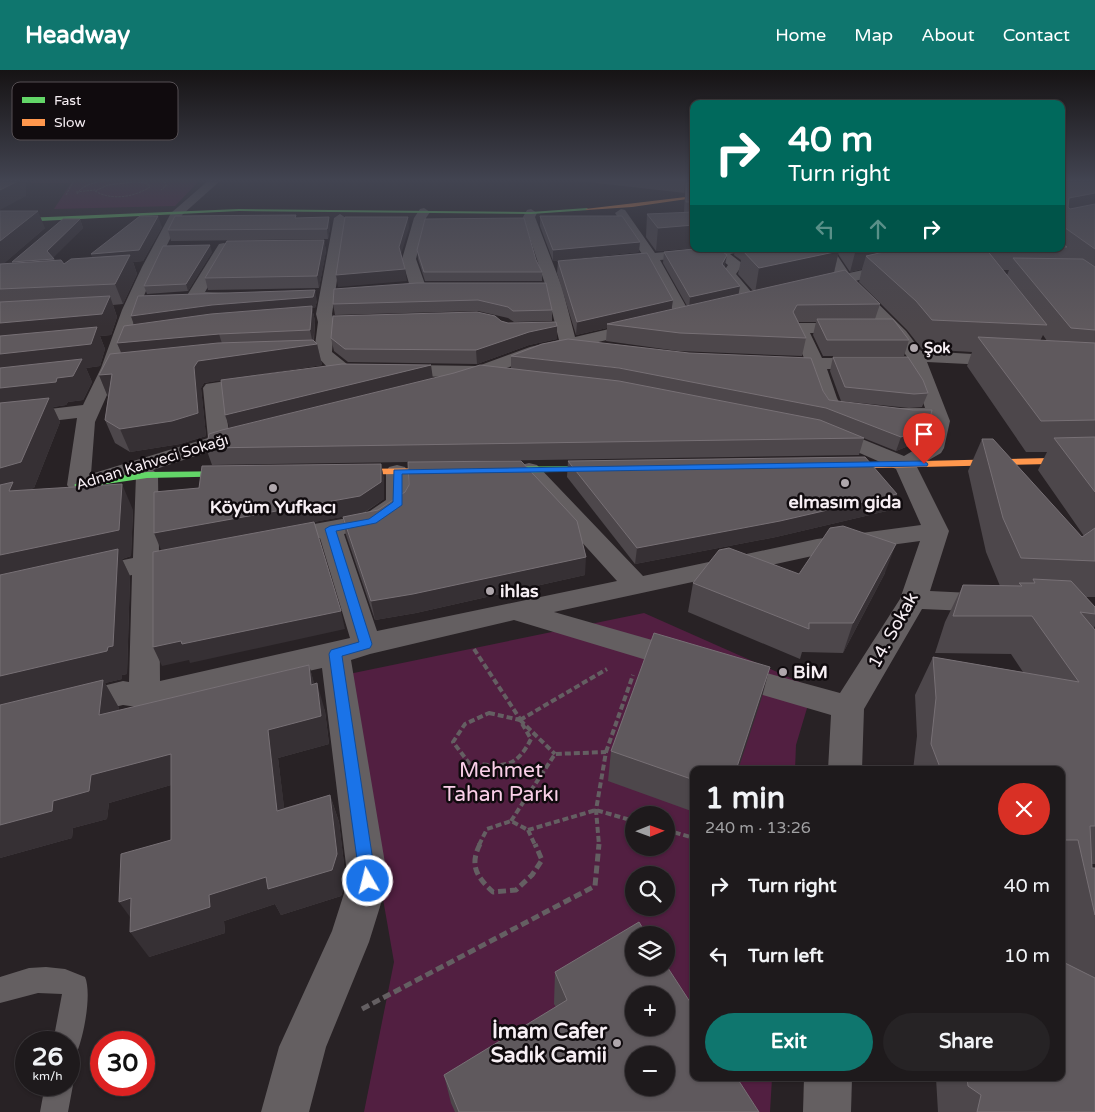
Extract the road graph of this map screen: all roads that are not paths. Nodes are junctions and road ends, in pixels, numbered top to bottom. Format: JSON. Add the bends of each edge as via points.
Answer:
{"nodes":[{"id":1,"x":56,"y":229,"type":"edge"},
{"id":2,"x":173,"y":229,"type":"edge"},
{"id":3,"x":336,"y":229,"type":"edge"},
{"id":4,"x":418,"y":229,"type":"edge"},
{"id":5,"x":534,"y":229,"type":"edge"},
{"id":6,"x":651,"y":230,"type":"edge"},
{"id":7,"x":633,"y":231,"type":"joint"},
{"id":8,"x":52,"y":232,"type":"edge"},
{"id":9,"x":207,"y":246,"type":"edge"},
{"id":10,"x":242,"y":246,"type":"edge"},
{"id":11,"x":224,"y":247,"type":"junction"},
{"id":12,"x":707,"y":252,"type":"edge"},
{"id":13,"x":719,"y":252,"type":"edge"},
{"id":14,"x":828,"y":252,"type":"edge"},
{"id":15,"x":650,"y":257,"type":"junction"},
{"id":16,"x":602,"y":262,"type":"edge"},
{"id":17,"x":911,"y":263,"type":"edge"},
{"id":18,"x":564,"y":266,"type":"edge"},
{"id":19,"x":149,"y":267,"type":"junction"},
{"id":20,"x":545,"y":268,"type":"junction"},
{"id":21,"x":130,"y":269,"type":"edge"},
{"id":22,"x":845,"y":279,"type":"junction"},
{"id":23,"x":400,"y":288,"type":"edge"},
{"id":24,"x":535,"y":288,"type":"edge"},
{"id":25,"x":554,"y":288,"type":"junction"},
{"id":26,"x":801,"y":289,"type":"edge"},
{"id":27,"x":336,"y":293,"type":"junction"},
{"id":28,"x":308,"y":294,"type":"edge"},
{"id":29,"x":242,"y":296,"type":"edge"},
{"id":30,"x":154,"y":300,"type":"edge"},
{"id":31,"x":730,"y":306,"type":"edge"},
{"id":32,"x":126,"y":307,"type":"junction"},
{"id":33,"x":704,"y":312,"type":"edge"},
{"id":34,"x":304,"y":316,"type":"edge"},
{"id":35,"x":684,"y":317,"type":"junction"},
{"id":36,"x":331,"y":319,"type":"junction"},
{"id":37,"x":545,"y":328,"type":"edge"},
{"id":38,"x":893,"y":328,"type":"junction"},
{"id":39,"x":140,"y":334,"type":"edge"},
{"id":40,"x":566,"y":336,"type":"junction"},
{"id":41,"x":121,"y":339,"type":"junction"},
{"id":42,"x":102,"y":343,"type":"dead end"},
{"id":43,"x":619,"y":350,"type":"edge"},
{"id":44,"x":323,"y":353,"type":"junction"},
{"id":45,"x":303,"y":354,"type":"edge"},
{"id":46,"x":917,"y":360,"type":"junction"},
{"id":47,"x":1022,"y":362,"type":"edge"},
{"id":48,"x":755,"y":363,"type":"edge"},
{"id":49,"x":816,"y":363,"type":"junction"},
{"id":50,"x":344,"y":369,"type":"junction"},
{"id":51,"x":481,"y":372,"type":"junction"},
{"id":52,"x":316,"y":374,"type":"edge"},
{"id":53,"x":520,"y":377,"type":"edge"},
{"id":54,"x":279,"y":379,"type":"edge"},
{"id":55,"x":430,"y":388,"type":"edge"},
{"id":56,"x":91,"y":410,"type":"junction"},
{"id":57,"x":938,"y":414,"type":"junction"},
{"id":58,"x":0,"y":421,"type":"edge"},
{"id":59,"x":812,"y":428,"type":"edge"},
{"id":60,"x":258,"y":431,"type":"edge"},
{"id":61,"x":219,"y":440,"type":"junction"},
{"id":62,"x":1095,"y":460,"type":"edge"},
{"id":63,"x":905,"y":465,"type":"junction"},
{"id":64,"x":819,"y":466,"type":"edge"},
{"id":65,"x":617,"y":469,"type":"edge"},
{"id":66,"x":482,"y":470,"type":"edge"},
{"id":67,"x":529,"y":470,"type":"junction"},
{"id":68,"x":463,"y":471,"type":"edge"},
{"id":69,"x":330,"y":472,"type":"edge"},
{"id":70,"x":397,"y":472,"type":"junction"},
{"id":71,"x":253,"y":474,"type":"edge"},
{"id":72,"x":147,"y":475,"type":"junction"},
{"id":73,"x":70,"y":487,"type":"junction"},
{"id":74,"x":330,"y":529,"type":"junction"},
{"id":75,"x":936,"y":531,"type":"junction"},
{"id":76,"x":262,"y":542,"type":"edge"},
{"id":77,"x":214,"y":550,"type":"edge"},
{"id":78,"x":146,"y":563,"type":"junction"},
{"id":79,"x":68,"y":580,"type":"edge"},
{"id":80,"x":637,"y":586,"type":"junction"},
{"id":81,"x":914,"y":599,"type":"junction"},
{"id":82,"x":1013,"y":604,"type":"edge"},
{"id":83,"x":513,"y":610,"type":"junction"},
{"id":84,"x":351,"y":649,"type":"junction"},
{"id":85,"x":144,"y":696,"type":"junction"},
{"id":86,"x":848,"y":708,"type":"junction"},
{"id":87,"x":57,"y":709,"type":"edge"},
{"id":88,"x":845,"y":766,"type":"edge"},
{"id":89,"x":0,"y":990,"type":"edge"},
{"id":90,"x":69,"y":1031,"type":"edge"},
{"id":91,"x":828,"y":1081,"type":"edge"},
{"id":92,"x":57,"y":1096,"type":"edge"},
{"id":93,"x":54,"y":1112,"type":"edge"},
{"id":94,"x":285,"y":1112,"type":"edge"},
{"id":95,"x":827,"y":1112,"type":"edge"}],
"edges":[{"from":1,"to":8,"type":"street"},
{"from":2,"to":19,"type":"street","via":[[168,246]]},
{"from":3,"to":27,"type":"street","via":[[330,245]]},
{"from":4,"to":23,"type":"street","via":[[409,259],[423,287]]},
{"from":5,"to":20,"type":"street"},
{"from":6,"to":7,"type":"street"},
{"from":7,"to":15,"type":"street"},
{"from":9,"to":11,"type":"street"},
{"from":10,"to":11,"type":"street"},
{"from":11,"to":29,"type":"street","via":[[189,297],[221,303]]},
{"from":12,"to":15,"type":"street"},
{"from":13,"to":31,"type":"street","via":[[736,264],[730,276],[759,299]]},
{"from":14,"to":22,"type":"street"},
{"from":15,"to":16,"type":"street"},
{"from":15,"to":35,"type":"street"},
{"from":17,"to":22,"type":"street"},
{"from":18,"to":20,"type":"street"},
{"from":19,"to":21,"type":"street"},
{"from":19,"to":32,"type":"street"},
{"from":20,"to":25,"type":"street"},
{"from":22,"to":26,"type":"street"},
{"from":22,"to":38,"type":"street"},
{"from":24,"to":25,"type":"street"},
{"from":25,"to":40,"type":"street"},
{"from":27,"to":28,"type":"street"},
{"from":27,"to":36,"type":"street"},
{"from":30,"to":32,"type":"street"},
{"from":32,"to":41,"type":"street"},
{"from":33,"to":35,"type":"street"},
{"from":34,"to":36,"type":"street"},
{"from":35,"to":40,"type":"street"},
{"from":36,"to":44,"type":"street"},
{"from":37,"to":40,"type":"street"},
{"from":38,"to":46,"type":"street"},
{"from":38,"to":49,"type":"street","via":[[799,328]]},
{"from":39,"to":41,"type":"street"},
{"from":40,"to":43,"type":"street"},
{"from":40,"to":51,"type":"street"},
{"from":41,"to":42,"type":"street"},
{"from":41,"to":56,"type":"street"},
{"from":44,"to":45,"type":"street"},
{"from":44,"to":50,"type":"street"},
{"from":46,"to":47,"type":"street"},
{"from":46,"to":49,"type":"street"},
{"from":46,"to":57,"type":"street"},
{"from":48,"to":49,"type":"street"},
{"from":49,"to":57,"type":"street","via":[[831,404],[838,410],[910,416]]},
{"from":50,"to":51,"type":"street"},
{"from":50,"to":52,"type":"street"},
{"from":51,"to":53,"type":"street"},
{"from":51,"to":55,"type":"street"},
{"from":54,"to":61,"type":"street","via":[[214,388]]},
{"from":56,"to":58,"type":"street"},
{"from":56,"to":73,"type":"street","via":[[85,422]]},
{"from":57,"to":63,"type":"street","via":[[940,421],[933,448]]},
{"from":59,"to":63,"type":"street","via":[[822,429]]},
{"from":60,"to":61,"type":"street","name":"Adnan Kahveci Sokağı"},
{"from":61,"to":73,"type":"street","name":"Adnan Kahveci Sokağı"},
{"from":62,"to":63,"type":"main road"},
{"from":63,"to":64,"type":"main road"},
{"from":63,"to":75,"type":"street"},
{"from":65,"to":67,"type":"main road"},
{"from":66,"to":67,"type":"main road"},
{"from":67,"to":80,"type":"street"},
{"from":68,"to":70,"type":"main road"},
{"from":69,"to":70,"type":"main road"},
{"from":70,"to":74,"type":"street","via":[[398,503],[372,521]]},
{"from":71,"to":72,"type":"main road"},
{"from":72,"to":73,"type":"main road"},
{"from":72,"to":78,"type":"street"},
{"from":74,"to":76,"type":"street"},
{"from":74,"to":84,"type":"street"},
{"from":75,"to":80,"type":"street","via":[[817,547]]},
{"from":75,"to":81,"type":"street","name":"14. Sokak"},
{"from":77,"to":78,"type":"street"},
{"from":78,"to":79,"type":"street"},
{"from":78,"to":85,"type":"street"},
{"from":80,"to":83,"type":"street"},
{"from":81,"to":82,"type":"street"},
{"from":81,"to":86,"type":"street","name":"14. Sokak"},
{"from":83,"to":84,"type":"street"},
{"from":83,"to":86,"type":"street"},
{"from":84,"to":85,"type":"street"},
{"from":84,"to":94,"type":"street","via":[[368,881],[349,945],[305,1040]]},
{"from":85,"to":87,"type":"street","via":[[123,693]]},
{"from":86,"to":88,"type":"street","name":"14. Sokak"},
{"from":89,"to":90,"type":"lane","via":[[33,980],[58,979],[76,986]]},
{"from":91,"to":95,"type":"street"},
{"from":92,"to":93,"type":"lane"}]}
